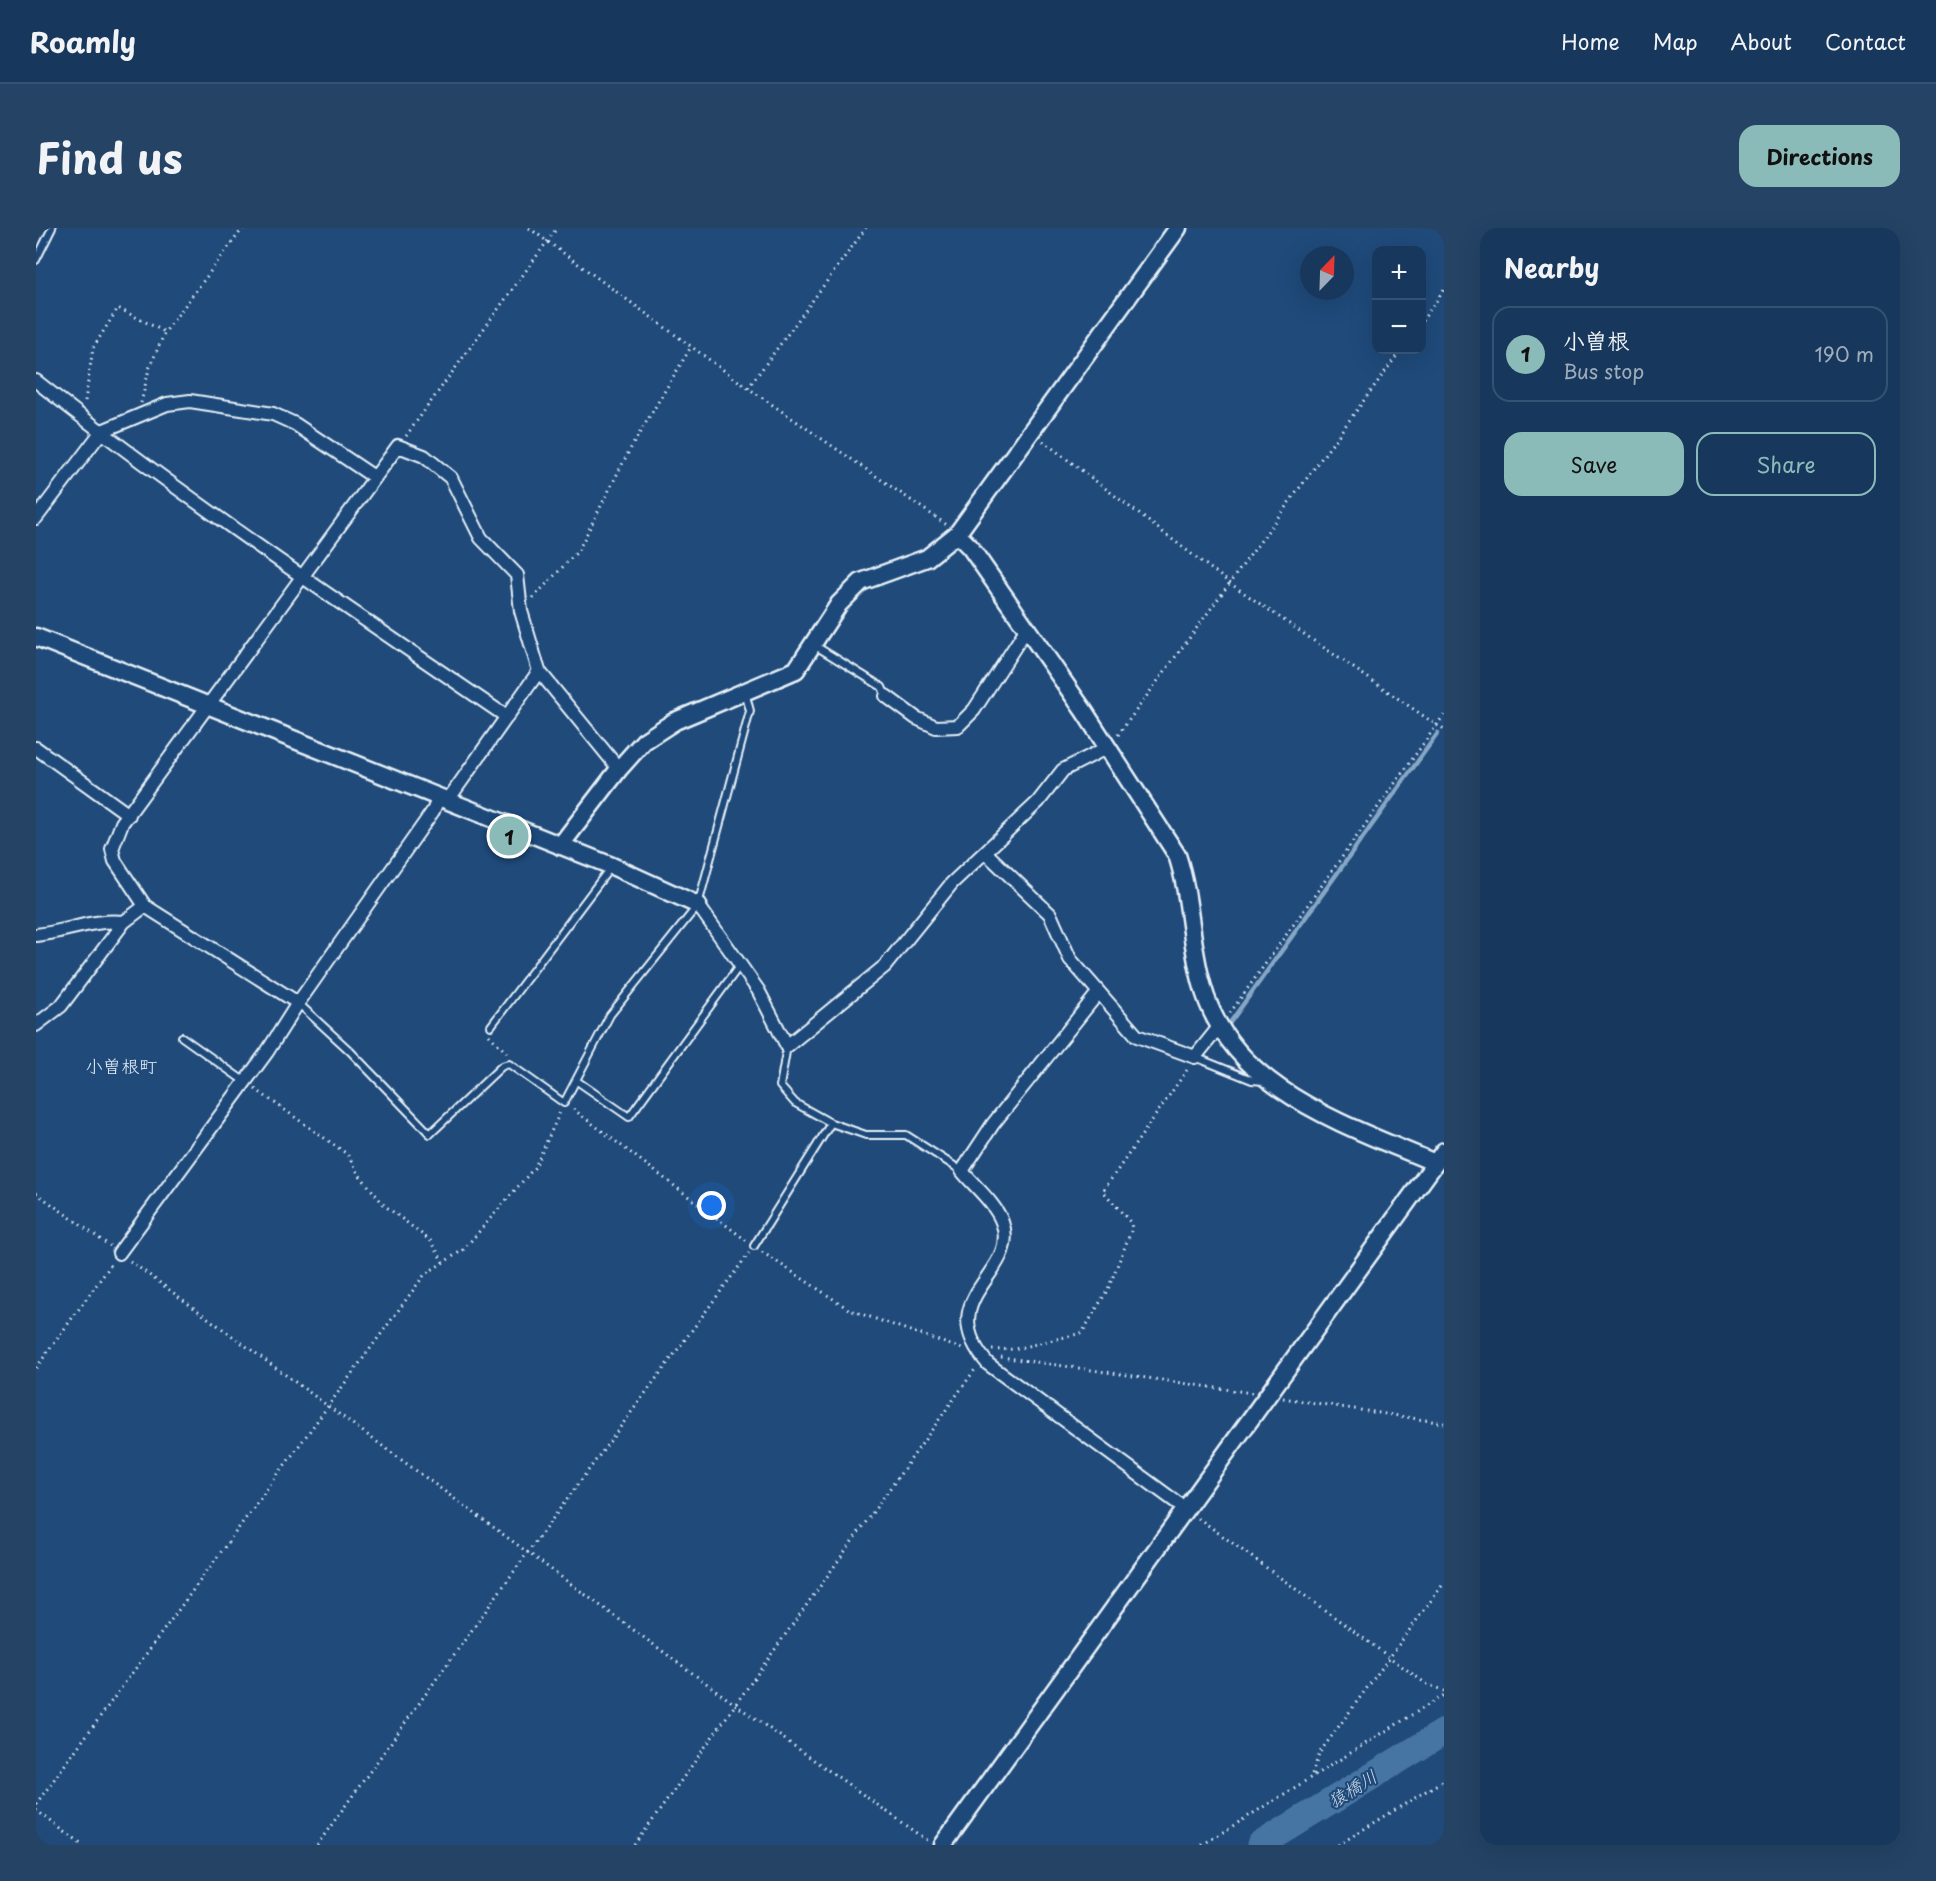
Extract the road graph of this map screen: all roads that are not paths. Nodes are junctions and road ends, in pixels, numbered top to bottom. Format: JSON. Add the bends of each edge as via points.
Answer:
{"nodes":[{"id":1,"x":52,"y":228,"type":"edge"},
{"id":2,"x":1178,"y":228,"type":"edge"},
{"id":3,"x":36,"y":260,"type":"edge"},
{"id":4,"x":36,"y":381,"type":"edge"},
{"id":5,"x":102,"y":431,"type":"junction"},
{"id":6,"x":374,"y":477,"type":"junction"},
{"id":7,"x":36,"y":518,"type":"edge"},
{"id":8,"x":957,"y":534,"type":"junction"},
{"id":9,"x":303,"y":577,"type":"junction"},
{"id":10,"x":1027,"y":628,"type":"junction"},
{"id":11,"x":36,"y":637,"type":"edge"},
{"id":12,"x":814,"y":644,"type":"junction"},
{"id":13,"x":540,"y":671,"type":"junction"},
{"id":14,"x":745,"y":692,"type":"junction"},
{"id":15,"x":886,"y":696,"type":"joint"},
{"id":16,"x":209,"y":707,"type":"junction"},
{"id":17,"x":507,"y":717,"type":"junction"},
{"id":18,"x":1108,"y":747,"type":"junction"},
{"id":19,"x":36,"y":748,"type":"edge"},
{"id":20,"x":619,"y":769,"type":"junction"},
{"id":21,"x":443,"y":799,"type":"junction"},
{"id":22,"x":129,"y":815,"type":"junction"},
{"id":23,"x":560,"y":846,"type":"junction"},
{"id":24,"x":985,"y":852,"type":"junction"},
{"id":25,"x":612,"y":866,"type":"junction"},
{"id":26,"x":698,"y":905,"type":"junction"},
{"id":27,"x":145,"y":906,"type":"junction"},
{"id":28,"x":124,"y":922,"type":"junction"},
{"id":29,"x":36,"y":935,"type":"edge"},
{"id":30,"x":741,"y":965,"type":"junction"},
{"id":31,"x":1098,"y":993,"type":"junction"},
{"id":32,"x":298,"y":1004,"type":"junction"},
{"id":33,"x":36,"y":1025,"type":"edge"},
{"id":34,"x":491,"y":1026,"type":"road end"},
{"id":35,"x":1219,"y":1027,"type":"junction"},
{"id":36,"x":182,"y":1037,"type":"dead end"},
{"id":37,"x":787,"y":1046,"type":"junction"},
{"id":38,"x":1195,"y":1058,"type":"junction"},
{"id":39,"x":244,"y":1081,"type":"junction"},
{"id":40,"x":577,"y":1081,"type":"junction"},
{"id":41,"x":1270,"y":1081,"type":"junction"},
{"id":42,"x":831,"y":1123,"type":"junction"},
{"id":43,"x":1441,"y":1160,"type":"edge"},
{"id":44,"x":962,"y":1171,"type":"junction"},
{"id":45,"x":754,"y":1246,"type":"road end"},
{"id":46,"x":119,"y":1253,"type":"road end"},
{"id":47,"x":1187,"y":1509,"type":"junction"},
{"id":48,"x":943,"y":1845,"type":"edge"}],
"edges":[{"from":1,"to":3,"type":"lane"},
{"from":2,"to":8,"type":"street"},
{"from":4,"to":5,"type":"street"},
{"from":5,"to":6,"type":"street","via":[[167,404],[190,401],[273,414],[295,424]]},
{"from":5,"to":7,"type":"street"},
{"from":5,"to":9,"type":"street"},
{"from":6,"to":9,"type":"street"},
{"from":6,"to":13,"type":"street","via":[[398,447],[424,456],[450,478],[481,538],[517,575],[521,611]]},
{"from":8,"to":10,"type":"street"},
{"from":8,"to":12,"type":"street","via":[[927,558],[861,582],[839,604]]},
{"from":9,"to":16,"type":"street"},
{"from":9,"to":17,"type":"street"},
{"from":10,"to":15,"type":"street","via":[[974,710],[958,726],[936,727]]},
{"from":10,"to":18,"type":"street"},
{"from":11,"to":16,"type":"street"},
{"from":12,"to":14,"type":"street","via":[[796,670]]},
{"from":12,"to":15,"type":"lane","via":[[882,687]]},
{"from":13,"to":17,"type":"street"},
{"from":13,"to":20,"type":"street"},
{"from":14,"to":20,"type":"street","via":[[657,732]]},
{"from":14,"to":26,"type":"lane","via":[[750,711]]},
{"from":16,"to":21,"type":"street"},
{"from":16,"to":22,"type":"street"},
{"from":17,"to":21,"type":"street"},
{"from":18,"to":24,"type":"street","via":[[1063,770],[1038,802]]},
{"from":18,"to":35,"type":"street","via":[[1177,855],[1185,878],[1202,984]]},
{"from":19,"to":22,"type":"street"},
{"from":20,"to":23,"type":"street"},
{"from":21,"to":23,"type":"street"},
{"from":21,"to":32,"type":"street"},
{"from":22,"to":27,"type":"street","via":[[116,834],[112,849],[115,861]]},
{"from":23,"to":25,"type":"street"},
{"from":24,"to":31,"type":"street","via":[[1050,914],[1070,959]]},
{"from":24,"to":37,"type":"street","via":[[952,883],[885,966]]},
{"from":25,"to":26,"type":"street"},
{"from":25,"to":34,"type":"lane"},
{"from":26,"to":30,"type":"street"},
{"from":26,"to":40,"type":"lane","via":[[610,1015]]},
{"from":27,"to":28,"type":"street"},
{"from":27,"to":32,"type":"street"},
{"from":28,"to":29,"type":"street","via":[[98,921]]},
{"from":28,"to":33,"type":"street","via":[[61,1006]]},
{"from":30,"to":37,"type":"street"},
{"from":30,"to":40,"type":"lane","via":[[629,1117]]},
{"from":31,"to":38,"type":"street","via":[[1137,1036]]},
{"from":31,"to":44,"type":"street","via":[[993,1124]]},
{"from":32,"to":39,"type":"street"},
{"from":32,"to":40,"type":"lane","via":[[350,1051],[430,1134],[502,1066],[509,1064],[564,1103]]},
{"from":35,"to":38,"type":"street"},
{"from":35,"to":41,"type":"street"},
{"from":36,"to":39,"type":"lane"},
{"from":37,"to":42,"type":"lane","via":[[780,1086],[795,1103]]},
{"from":38,"to":41,"type":"lane","via":[[1252,1080]]},
{"from":39,"to":46,"type":"street"},
{"from":41,"to":43,"type":"street","via":[[1320,1113]]},
{"from":42,"to":44,"type":"lane","via":[[866,1135],[906,1134]]},
{"from":42,"to":45,"type":"lane"},
{"from":43,"to":47,"type":"street"},
{"from":44,"to":47,"type":"street","via":[[993,1208],[1005,1234],[1002,1250],[969,1309],[966,1323],[980,1354],[988,1364]]},
{"from":47,"to":48,"type":"street"}]}
